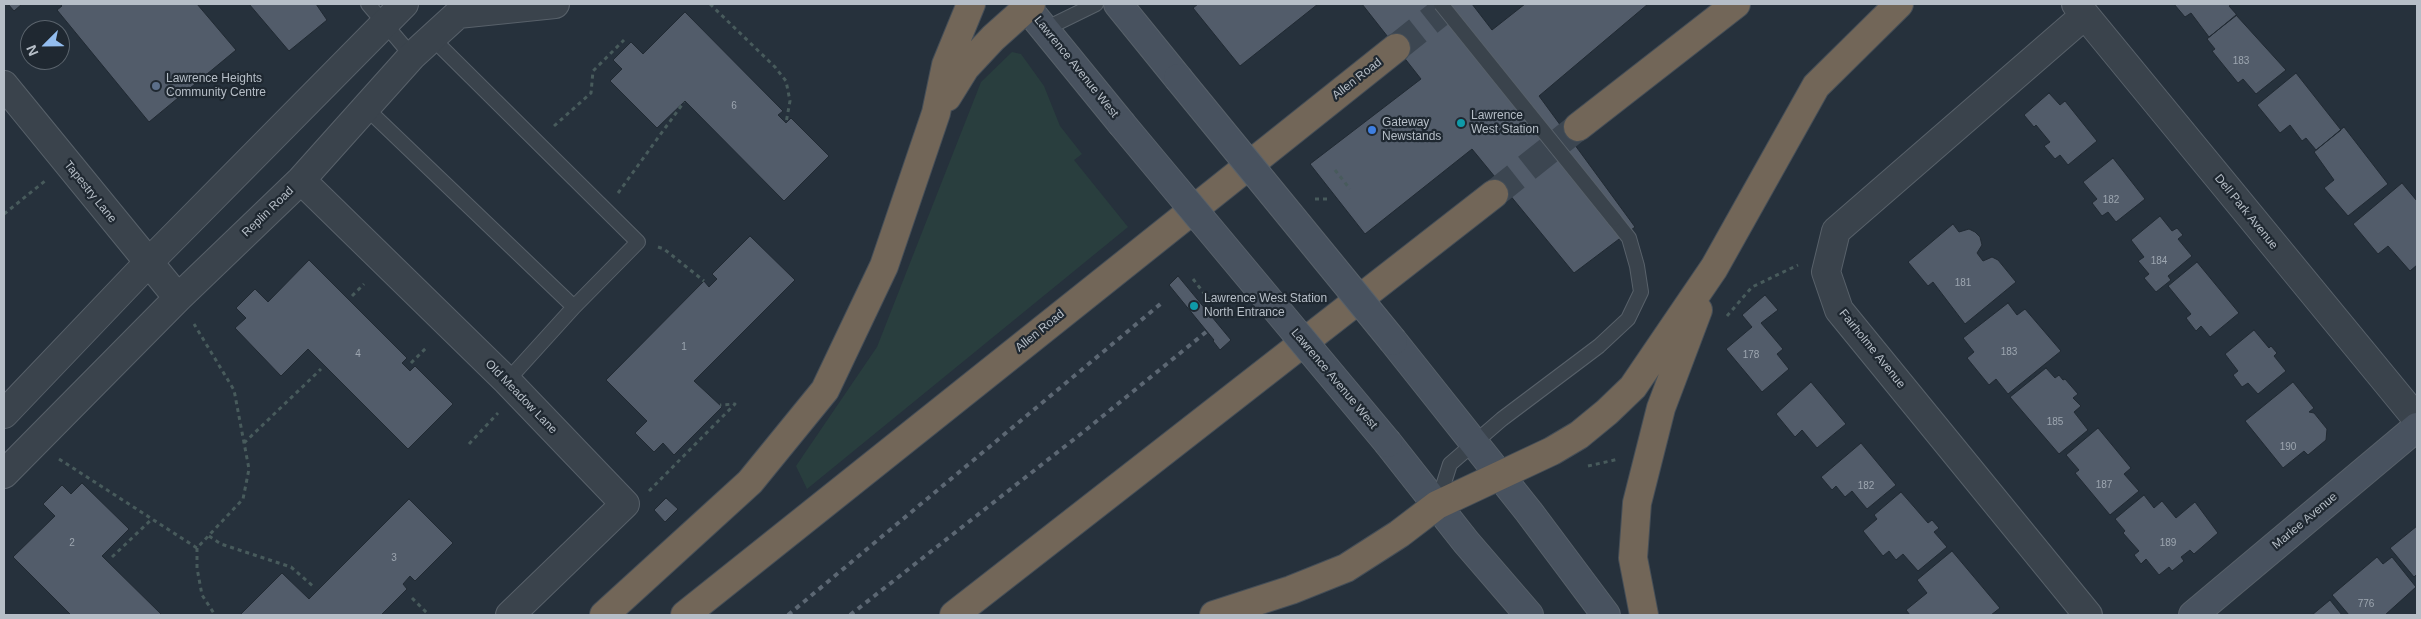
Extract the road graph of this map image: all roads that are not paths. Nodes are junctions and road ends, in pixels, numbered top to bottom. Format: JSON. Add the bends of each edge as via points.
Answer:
{"nodes":[{"id":1,"x":404,"y":4,"type":"edge"},
{"id":2,"x":555,"y":4,"type":"edge"},
{"id":3,"x":971,"y":4,"type":"edge"},
{"id":4,"x":1096,"y":4,"type":"edge"},
{"id":5,"x":1118,"y":4,"type":"edge"},
{"id":6,"x":1441,"y":4,"type":"edge"},
{"id":7,"x":1736,"y":4,"type":"edge"},
{"id":8,"x":1899,"y":4,"type":"edge"},
{"id":9,"x":1027,"y":5,"type":"edge"},
{"id":10,"x":2080,"y":9,"type":"edge"},
{"id":11,"x":376,"y":14,"type":"edge"},
{"id":12,"x":1045,"y":29,"type":"junction"},
{"id":13,"x":432,"y":38,"type":"junction"},
{"id":14,"x":1396,"y":48,"type":"tunnel mouth"},
{"id":15,"x":412,"y":56,"type":"junction"},
{"id":16,"x":4,"y":86,"type":"edge"},
{"id":17,"x":366,"y":108,"type":"junction"},
{"id":18,"x":936,"y":113,"type":"junction"},
{"id":19,"x":1578,"y":127,"type":"tunnel mouth"},
{"id":20,"x":301,"y":180,"type":"junction"},
{"id":21,"x":1494,"y":194,"type":"tunnel mouth"},
{"id":22,"x":148,"y":263,"type":"junction"},
{"id":23,"x":1714,"y":268,"type":"junction"},
{"id":24,"x":178,"y":298,"type":"junction"},
{"id":25,"x":574,"y":307,"type":"junction"},
{"id":26,"x":512,"y":387,"type":"junction"},
{"id":27,"x":4,"y":414,"type":"edge"},
{"id":28,"x":2417,"y":419,"type":"edge"},
{"id":29,"x":2417,"y":427,"type":"edge"},
{"id":30,"x":1474,"y":444,"type":"junction"},
{"id":31,"x":4,"y":474,"type":"edge"},
{"id":32,"x":1499,"y":474,"type":"junction"},
{"id":33,"x":1437,"y":505,"type":"junction"},
{"id":34,"x":510,"y":615,"type":"edge"},
{"id":35,"x":604,"y":615,"type":"edge"},
{"id":36,"x":685,"y":615,"type":"edge"},
{"id":37,"x":954,"y":615,"type":"edge"},
{"id":38,"x":1214,"y":615,"type":"edge"},
{"id":39,"x":1530,"y":615,"type":"edge"},
{"id":40,"x":1606,"y":615,"type":"edge"},
{"id":41,"x":1644,"y":615,"type":"edge"},
{"id":42,"x":2088,"y":615,"type":"edge"},
{"id":43,"x":2193,"y":615,"type":"edge"}],
"edges":[{"from":1,"to":11,"type":"street"},
{"from":2,"to":13,"type":"street","name":"Replin Road","via":[[458,14]]},
{"from":3,"to":18,"type":"highway","via":[[946,66]]},
{"from":4,"to":12,"type":"lane"},
{"from":5,"to":30,"type":"main road","bridge":true},
{"from":6,"to":30,"type":"lane","bridge":true,"via":[[1629,238],[1641,292],[1628,319],[1599,346]]},
{"from":7,"to":19,"type":"highway"},
{"from":8,"to":23,"type":"highway","via":[[1816,86]]},
{"from":9,"to":12,"type":"main road","name":"Lawrence Avenue West"},
{"from":9,"to":18,"type":"highway","via":[[966,68]]},
{"from":10,"to":28,"type":"street","name":"Dell Park Avenue"},
{"from":10,"to":42,"type":"street","name":"Fairholme Avenue","via":[[1836,232],[1826,272],[1839,310]]},
{"from":11,"to":15,"type":"lane"},
{"from":11,"to":22,"type":"street"},
{"from":12,"to":33,"type":"main road","name":"Lawrence Avenue West","bridge":true},
{"from":13,"to":15,"type":"street","name":"Replin Road"},
{"from":13,"to":25,"type":"lane","via":[[638,242]]},
{"from":14,"to":36,"type":"highway","name":"Allen Road"},
{"from":15,"to":17,"type":"street","name":"Replin Road"},
{"from":16,"to":22,"type":"street","name":"Tapestry Lane"},
{"from":17,"to":20,"type":"street","name":"Replin Road"},
{"from":17,"to":25,"type":"lane"},
{"from":18,"to":35,"type":"highway","via":[[884,266],[825,390],[750,482]]},
{"from":20,"to":24,"type":"street","name":"Replin Road"},
{"from":20,"to":26,"type":"street","name":"Old Meadow Lane"},
{"from":21,"to":37,"type":"highway"},
{"from":22,"to":24,"type":"street","name":"Tapestry Lane"},
{"from":22,"to":27,"type":"street"},
{"from":23,"to":32,"type":"highway","via":[[1627,393],[1579,435],[1552,451]]},
{"from":23,"to":41,"type":"highway","via":[[1661,408],[1638,503],[1633,558]]},
{"from":24,"to":31,"type":"street","name":"Replin Road"},
{"from":25,"to":26,"type":"lane"},
{"from":26,"to":34,"type":"street","name":"Old Meadow Lane","via":[[625,504]]},
{"from":29,"to":43,"type":"main road","name":"Marlee Avenue"},
{"from":30,"to":32,"type":"main road"},
{"from":30,"to":33,"type":"lane","via":[[1450,464]]},
{"from":32,"to":33,"type":"highway"},
{"from":32,"to":40,"type":"main road"},
{"from":33,"to":38,"type":"highway","via":[[1346,568]]},
{"from":33,"to":39,"type":"main road","name":"Lawrence Avenue West"}]}
